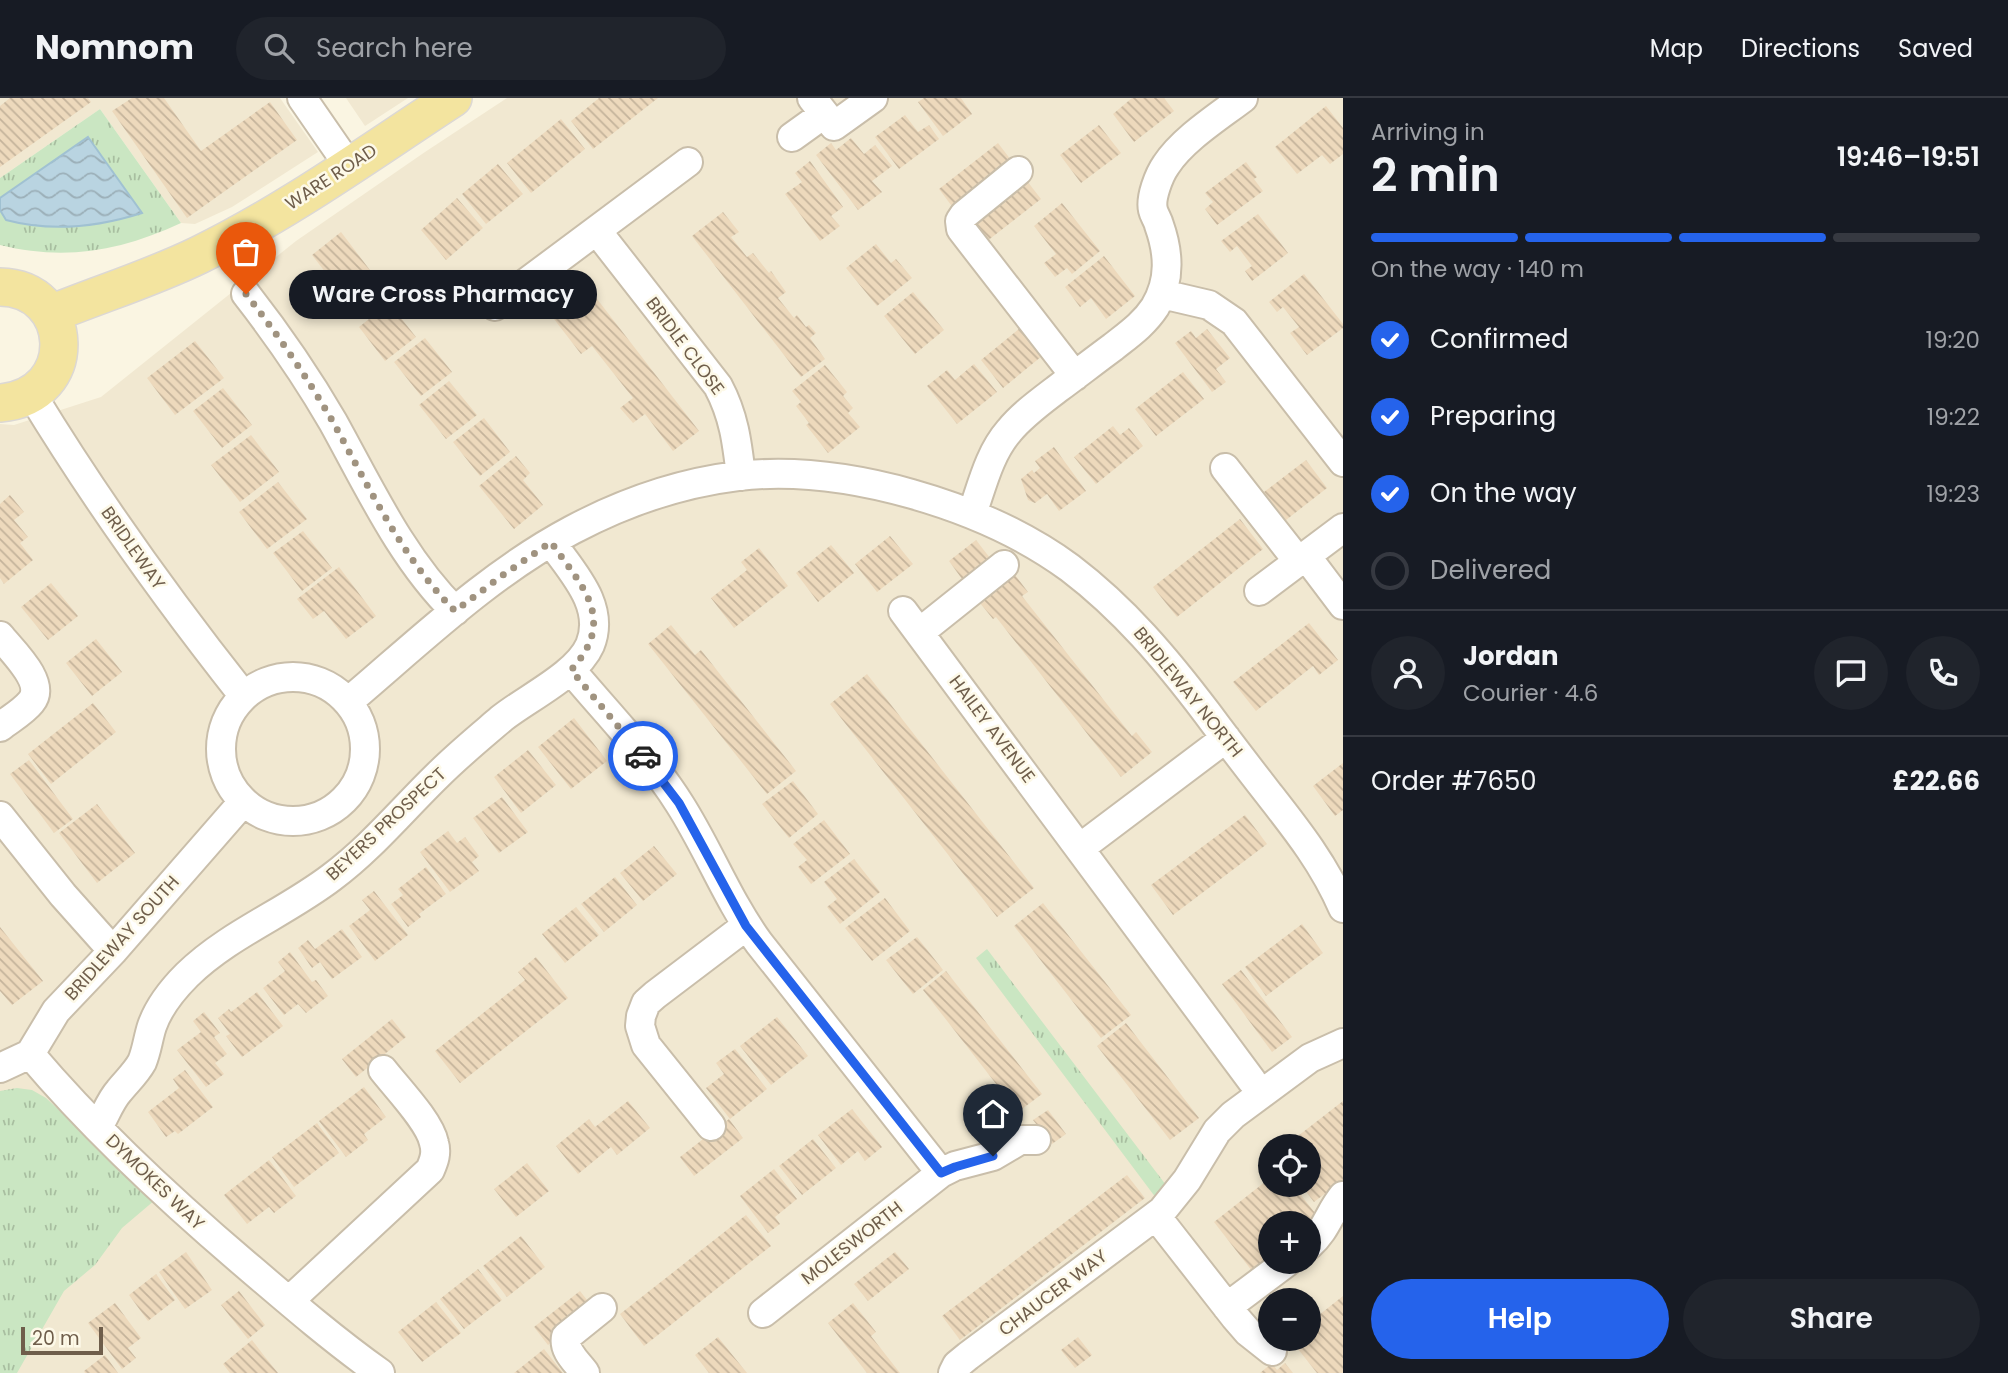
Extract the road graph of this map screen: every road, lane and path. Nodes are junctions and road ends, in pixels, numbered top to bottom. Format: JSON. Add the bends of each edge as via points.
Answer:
{"nodes":[{"id":1,"x":302,"y":98,"type":"edge"},
{"id":2,"x":453,"y":98,"type":"edge"},
{"id":3,"x":873,"y":98,"type":"edge"},
{"id":4,"x":1243,"y":98,"type":"edge"},
{"id":5,"x":823,"y":113,"type":"edge"},
{"id":6,"x":792,"y":137,"type":"dead end"},
{"id":7,"x":688,"y":162,"type":"dead end"},
{"id":8,"x":349,"y":166,"type":"junction"},
{"id":9,"x":1018,"y":171,"type":"dead end"},
{"id":10,"x":597,"y":231,"type":"junction"},
{"id":11,"x":0,"y":288,"type":"edge"},
{"id":12,"x":246,"y":294,"type":"dead end"},
{"id":13,"x":1162,"y":294,"type":"junction"},
{"id":14,"x":495,"y":306,"type":"dead end"},
{"id":15,"x":51,"y":314,"type":"junction"},
{"id":16,"x":1075,"y":376,"type":"junction"},
{"id":17,"x":16,"y":399,"type":"edge"},
{"id":18,"x":1343,"y":462,"type":"edge"},
{"id":19,"x":1225,"y":468,"type":"dead end"},
{"id":20,"x":741,"y":476,"type":"junction"},
{"id":21,"x":972,"y":514,"type":"junction"},
{"id":22,"x":1343,"y":528,"type":"edge"},
{"id":23,"x":551,"y":542,"type":"junction"},
{"id":24,"x":1302,"y":559,"type":"junction"},
{"id":25,"x":1004,"y":565,"type":"dead end"},
{"id":26,"x":1259,"y":591,"type":"dead end"},
{"id":27,"x":1343,"y":605,"type":"edge"},
{"id":28,"x":455,"y":611,"type":"junction"},
{"id":29,"x":0,"y":636,"type":"edge"},
{"id":30,"x":10,"y":668,"type":"edge"},
{"id":31,"x":571,"y":670,"type":"junction"},
{"id":32,"x":243,"y":695,"type":"junction"},
{"id":33,"x":348,"y":702,"type":"junction"},
{"id":34,"x":0,"y":727,"type":"edge"},
{"id":35,"x":1226,"y":738,"type":"junction"},
{"id":36,"x":243,"y":802,"type":"junction"},
{"id":37,"x":0,"y":816,"type":"edge"},
{"id":38,"x":1080,"y":848,"type":"junction"},
{"id":39,"x":1336,"y":871,"type":"edge"},
{"id":40,"x":1343,"y":908,"type":"edge"},
{"id":41,"x":746,"y":926,"type":"junction"},
{"id":42,"x":113,"y":951,"type":"junction"},
{"id":43,"x":1343,"y":1043,"type":"edge"},
{"id":44,"x":30,"y":1054,"type":"junction"},
{"id":45,"x":0,"y":1068,"type":"edge"},
{"id":46,"x":383,"y":1070,"type":"dead end"},
{"id":47,"x":1252,"y":1081,"type":"dead end"},
{"id":48,"x":711,"y":1126,"type":"dead end"},
{"id":49,"x":98,"y":1127,"type":"junction"},
{"id":50,"x":1036,"y":1140,"type":"dead end"},
{"id":51,"x":941,"y":1173,"type":"junction"},
{"id":52,"x":1343,"y":1196,"type":"edge"},
{"id":53,"x":1156,"y":1216,"type":"junction"},
{"id":54,"x":1321,"y":1234,"type":"edge"},
{"id":55,"x":1271,"y":1274,"type":"edge"},
{"id":56,"x":289,"y":1301,"type":"junction"},
{"id":57,"x":1227,"y":1307,"type":"junction"},
{"id":58,"x":602,"y":1308,"type":"dead end"},
{"id":59,"x":763,"y":1313,"type":"dead end"},
{"id":60,"x":1258,"y":1340,"type":"edge"},
{"id":61,"x":380,"y":1373,"type":"edge"},
{"id":62,"x":585,"y":1373,"type":"edge"},
{"id":63,"x":953,"y":1373,"type":"edge"}],
"edges":[{"from":1,"to":8,"type":"street"},
{"from":2,"to":8,"type":"main road","name":"WARE ROAD"},
{"from":3,"to":5,"type":"street"},
{"from":4,"to":13,"type":"street","via":[[1185,144],[1164,167],[1152,201],[1167,253]]},
{"from":5,"to":6,"type":"street"},
{"from":7,"to":10,"type":"street"},
{"from":8,"to":15,"type":"main road","name":"WARE ROAD","via":[[198,256]]},
{"from":9,"to":16,"type":"street","via":[[964,215],[961,229]]},
{"from":10,"to":14,"type":"street"},
{"from":10,"to":20,"type":"street","name":"BRIDLE CLOSE","via":[[718,386],[736,433]]},
{"from":11,"to":15,"type":"main road","via":[[15,288],[35,297]]},
{"from":12,"to":28,"type":"street","via":[[317,394],[409,554]]},
{"from":13,"to":16,"type":"street","via":[[1140,326]]},
{"from":13,"to":18,"type":"street","via":[[1209,305],[1234,322]]},
{"from":15,"to":17,"type":"main road","via":[[59,336],[59,357],[50,378]]},
{"from":16,"to":21,"type":"street","via":[[1007,433],[991,460]]},
{"from":17,"to":32,"type":"street","name":"BRIDLEWAY","via":[[68,454],[139,559]]},
{"from":19,"to":24,"type":"street"},
{"from":20,"to":21,"type":"street","name":"BRIDLEWAY NORTH","via":[[839,479],[907,493]]},
{"from":20,"to":23,"type":"street","name":"BRIDLEWAY NORTH","via":[[648,498]]},
{"from":21,"to":35,"type":"street","name":"BRIDLEWAY NORTH","via":[[1039,547],[1093,586],[1148,639]]},
{"from":22,"to":24,"type":"street"},
{"from":23,"to":28,"type":"street","name":"BRIDLEWAY NORTH"},
{"from":23,"to":31,"type":"street","name":"BEYERS PROSPECT","via":[[593,606],[589,646]]},
{"from":24,"to":26,"type":"street"},
{"from":24,"to":27,"type":"street"},
{"from":25,"to":38,"type":"street","name":"HAILEY AVENUE","via":[[911,621]]},
{"from":28,"to":33,"type":"street","name":"BRIDLEWAY NORTH"},
{"from":29,"to":30,"type":"street"},
{"from":30,"to":34,"type":"street","via":[[31,674],[35,695]]},
{"from":31,"to":41,"type":"street","via":[[672,792]]},
{"from":31,"to":49,"type":"street","name":"BEYERS PROSPECT","via":[[466,748],[332,877],[222,946],[189,973],[159,1008],[142,1062],[117,1092]]},
{"from":32,"to":33,"type":"street","via":[[274,679],[292,676],[320,681]]},
{"from":32,"to":36,"type":"street","via":[[225,726],[222,761]]},
{"from":33,"to":36,"type":"street","via":[[358,717],[366,751],[356,785],[345,799],[312,819],[294,821],[277,821]]},
{"from":35,"to":38,"type":"street"},
{"from":35,"to":39,"type":"street","name":"BRIDLEWAY NORTH","via":[[1298,832]]},
{"from":36,"to":42,"type":"street","name":"BRIDLEWAY SOUTH"},
{"from":37,"to":42,"type":"street"},
{"from":38,"to":47,"type":"street","name":"HAILEY AVENUE"},
{"from":39,"to":40,"type":"street","name":"BRIDLEWAY NORTH"},
{"from":41,"to":48,"type":"street","via":[[655,995],[640,1016],[646,1045]]},
{"from":41,"to":51,"type":"street"},
{"from":42,"to":44,"type":"street","name":"BRIDLEWAY SOUTH","via":[[56,1011]]},
{"from":43,"to":53,"type":"street","name":"CHAUCER WAY","via":[[1301,1064],[1233,1115],[1217,1131],[1178,1193]]},
{"from":44,"to":45,"type":"street"},
{"from":44,"to":49,"type":"street","name":"DYMOKES WAY"},
{"from":46,"to":56,"type":"street","via":[[432,1134],[435,1160],[430,1170]]},
{"from":49,"to":56,"type":"street","name":"DYMOKES WAY","via":[[201,1226]]},
{"from":50,"to":51,"type":"street","name":"MOLESWORTH","via":[[1020,1140],[993,1156]]},
{"from":51,"to":59,"type":"street","name":"MOLESWORTH"},
{"from":52,"to":54,"type":"street"},
{"from":53,"to":57,"type":"street"},
{"from":53,"to":63,"type":"street","name":"CHAUCER WAY","via":[[968,1356]]},
{"from":55,"to":57,"type":"street"},
{"from":56,"to":61,"type":"street","name":"DYMOKES WAY"},
{"from":57,"to":60,"type":"street"},
{"from":58,"to":62,"type":"street","via":[[566,1337],[569,1352]]}]}
